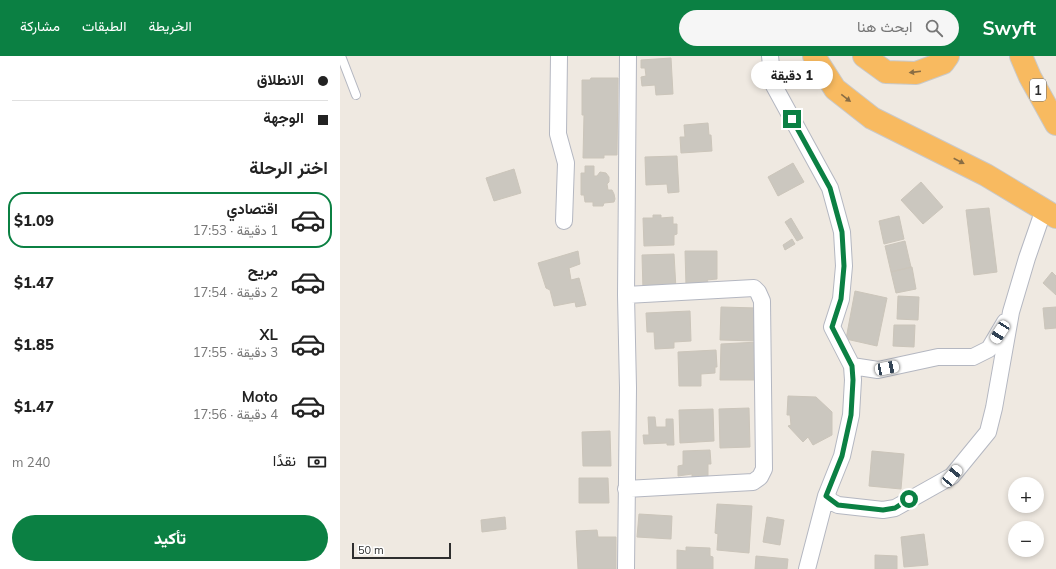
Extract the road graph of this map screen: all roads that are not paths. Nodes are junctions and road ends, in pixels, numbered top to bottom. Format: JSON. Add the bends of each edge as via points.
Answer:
{"nodes":[{"id":1,"x":342,"y":56,"type":"edge"},
{"id":2,"x":559,"y":56,"type":"edge"},
{"id":3,"x":628,"y":56,"type":"edge"},
{"id":4,"x":770,"y":56,"type":"edge"},
{"id":5,"x":814,"y":56,"type":"edge"},
{"id":6,"x":864,"y":56,"type":"edge"},
{"id":7,"x":948,"y":56,"type":"edge"},
{"id":8,"x":1021,"y":56,"type":"edge"},
{"id":9,"x":356,"y":94,"type":"dead end"},
{"id":10,"x":1056,"y":124,"type":"edge"},
{"id":11,"x":1050,"y":213,"type":"edge"},
{"id":12,"x":564,"y":221,"type":"dead end"},
{"id":13,"x":626,"y":295,"type":"junction"},
{"id":14,"x":1011,"y":312,"type":"junction"},
{"id":15,"x":852,"y":366,"type":"junction"},
{"id":16,"x":626,"y":489,"type":"junction"},
{"id":17,"x":826,"y":496,"type":"junction"},
{"id":18,"x":626,"y":569,"type":"edge"},
{"id":19,"x":807,"y":569,"type":"edge"}],
"edges":[{"from":1,"to":9,"type":"lane"},
{"from":2,"to":12,"type":"street","via":[[558,134],[566,163]]},
{"from":3,"to":13,"type":"street"},
{"from":4,"to":15,"type":"street","via":[[773,84],[830,188],[842,232],[844,266],[841,299],[832,327]]},
{"from":5,"to":11,"type":"highway","one_way":true,"via":[[835,89],[872,118],[986,175]]},
{"from":7,"to":6,"type":"highway","one_way":true,"via":[[943,63],[916,73],[886,72]]},
{"from":8,"to":10,"type":"highway","number":"1"},
{"from":11,"to":14,"type":"street","via":[[1027,258]]},
{"from":13,"to":16,"type":"street"},
{"from":13,"to":16,"type":"street","via":[[754,288],[758,292],[762,301],[764,469],[760,477],[753,482]]},
{"from":14,"to":15,"type":"street","via":[[989,350],[973,357],[938,357],[878,370]]},
{"from":14,"to":17,"type":"street","via":[[988,432],[952,476],[895,508],[883,510],[838,505]]},
{"from":15,"to":17,"type":"street","via":[[851,415],[842,456]]},
{"from":16,"to":18,"type":"street"},
{"from":17,"to":19,"type":"street"}]}
